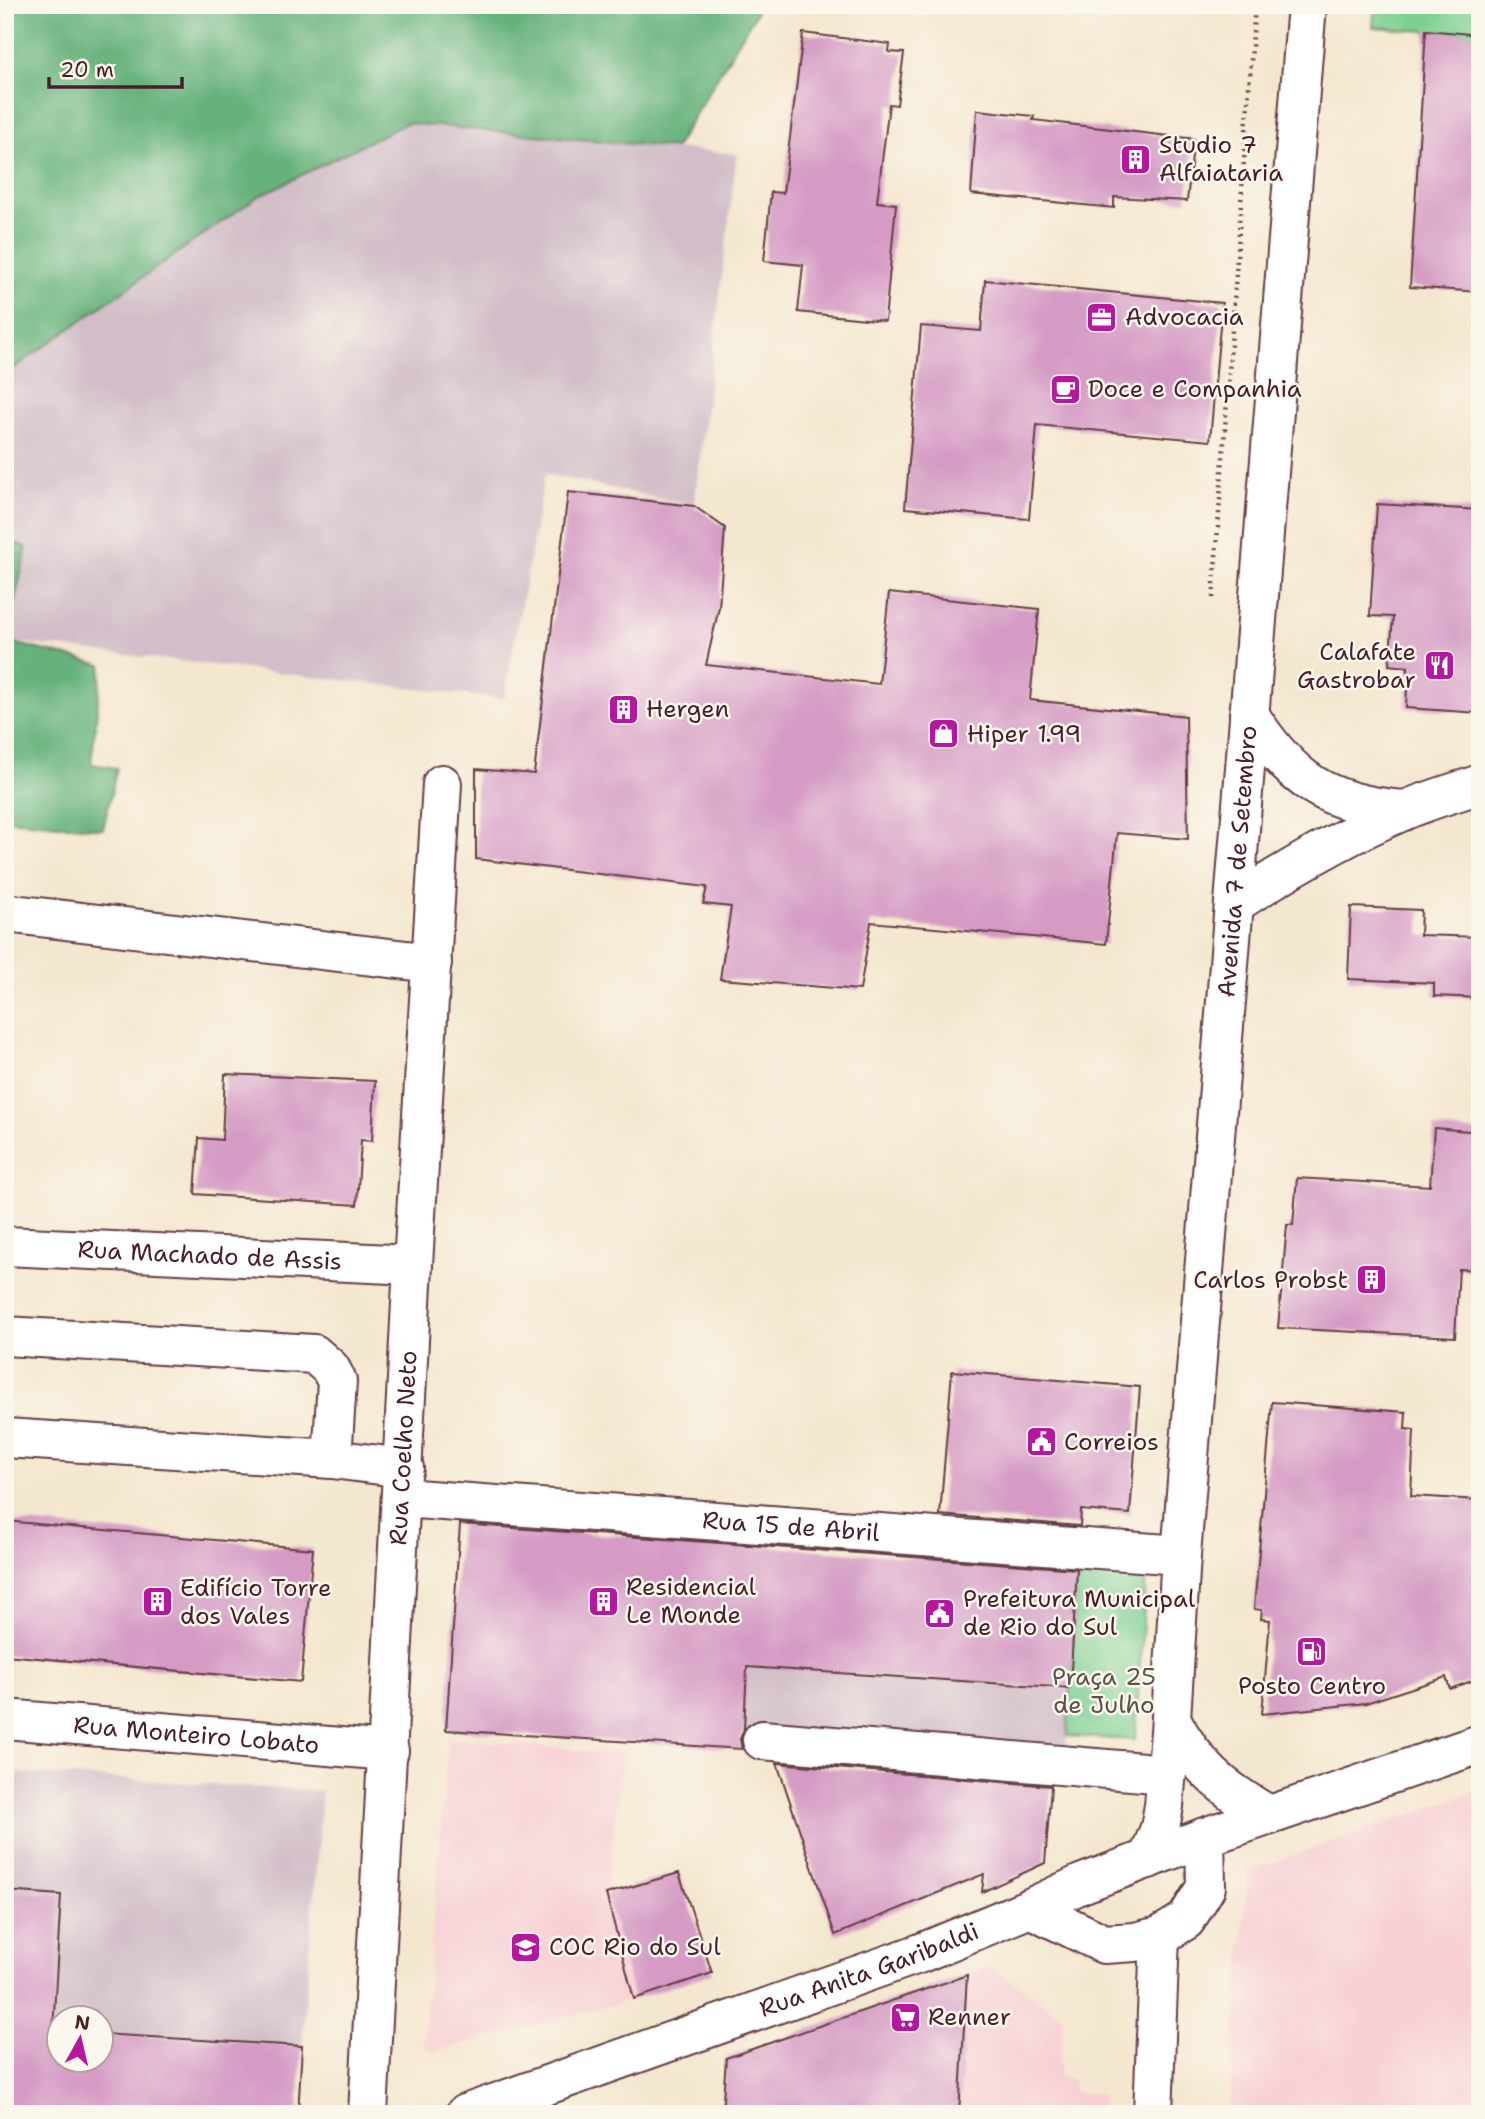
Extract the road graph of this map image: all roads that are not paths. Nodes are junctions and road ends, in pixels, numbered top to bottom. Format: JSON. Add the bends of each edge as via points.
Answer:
{"nodes":[{"id":1,"x":1307,"y":5,"type":"edge"},
{"id":2,"x":1249,"y":714,"type":"junction"},
{"id":3,"x":442,"y":784,"type":"dead end"},
{"id":4,"x":1480,"y":784,"type":"edge"},
{"id":5,"x":1404,"y":810,"type":"junction"},
{"id":6,"x":1234,"y":904,"type":"junction"},
{"id":7,"x":5,"y":913,"type":"edge"},
{"id":8,"x":432,"y":963,"type":"junction"},
{"id":9,"x":5,"y":1246,"type":"edge"},
{"id":10,"x":413,"y":1265,"type":"junction"},
{"id":11,"x":5,"y":1336,"type":"edge"},
{"id":12,"x":5,"y":1438,"type":"edge"},
{"id":13,"x":332,"y":1459,"type":"junction"},
{"id":14,"x":403,"y":1483,"type":"junction"},
{"id":15,"x":1181,"y":1555,"type":"junction"},
{"id":16,"x":5,"y":1719,"type":"edge"},
{"id":17,"x":1171,"y":1719,"type":"junction"},
{"id":18,"x":762,"y":1740,"type":"dead end"},
{"id":19,"x":1480,"y":1744,"type":"edge"},
{"id":20,"x":389,"y":1751,"type":"junction"},
{"id":21,"x":1167,"y":1774,"type":"junction"},
{"id":22,"x":1269,"y":1815,"type":"junction"},
{"id":23,"x":1205,"y":1837,"type":"junction"},
{"id":24,"x":1148,"y":1859,"type":"junction"},
{"id":25,"x":1030,"y":1908,"type":"junction"},
{"id":26,"x":1160,"y":1936,"type":"junction"},
{"id":27,"x":368,"y":2114,"type":"edge"},
{"id":28,"x":465,"y":2114,"type":"edge"},
{"id":29,"x":1153,"y":2114,"type":"edge"}],
"edges":[{"from":1,"to":2,"type":"street","name":"Avenida 7 de Setembro"},
{"from":2,"to":5,"type":"street","via":[[1271,748],[1299,776],[1332,796],[1367,807]]},
{"from":2,"to":6,"type":"street","name":"Avenida 7 de Setembro"},
{"from":3,"to":8,"type":"street","name":"Rua Coelho Neto"},
{"from":4,"to":5,"type":"street"},
{"from":5,"to":6,"type":"street","via":[[1287,870]]},
{"from":6,"to":15,"type":"street","name":"Avenida 7 de Setembro"},
{"from":7,"to":8,"type":"street"},
{"from":8,"to":10,"type":"street","name":"Rua Coelho Neto"},
{"from":9,"to":10,"type":"street","name":"Rua Machado de Assis"},
{"from":10,"to":14,"type":"street","name":"Rua Coelho Neto"},
{"from":11,"to":13,"type":"street","via":[[314,1354],[337,1381]]},
{"from":12,"to":13,"type":"street","name":"Rua 15 de Abril"},
{"from":13,"to":14,"type":"street","name":"Rua 15 de Abril"},
{"from":14,"to":15,"type":"street","name":"Rua 15 de Abril"},
{"from":14,"to":20,"type":"street","name":"Rua Coelho Neto"},
{"from":15,"to":17,"type":"street","name":"Avenida 7 de Setembro"},
{"from":16,"to":20,"type":"street","name":"Rua Monteiro Lobato"},
{"from":17,"to":21,"type":"street","name":"Avenida 7 de Setembro"},
{"from":17,"to":22,"type":"street","via":[[1204,1769],[1233,1795]]},
{"from":18,"to":21,"type":"street"},
{"from":19,"to":22,"type":"street","name":"Rua Anita Garibaldi"},
{"from":20,"to":27,"type":"street","name":"Rua Coelho Neto"},
{"from":21,"to":24,"type":"street","name":"Avenida 7 de Setembro","via":[[1160,1828]]},
{"from":22,"to":23,"type":"street","name":"Rua Anita Garibaldi"},
{"from":23,"to":24,"type":"street","name":"Rua Anita Garibaldi"},
{"from":23,"to":26,"type":"street","via":[[1206,1887],[1186,1920]]},
{"from":24,"to":25,"type":"street","name":"Rua Anita Garibaldi"},
{"from":25,"to":26,"type":"street","via":[[1104,1944]]},
{"from":25,"to":28,"type":"street","name":"Rua Anita Garibaldi","via":[[921,1953]]},
{"from":26,"to":29,"type":"street"}]}
